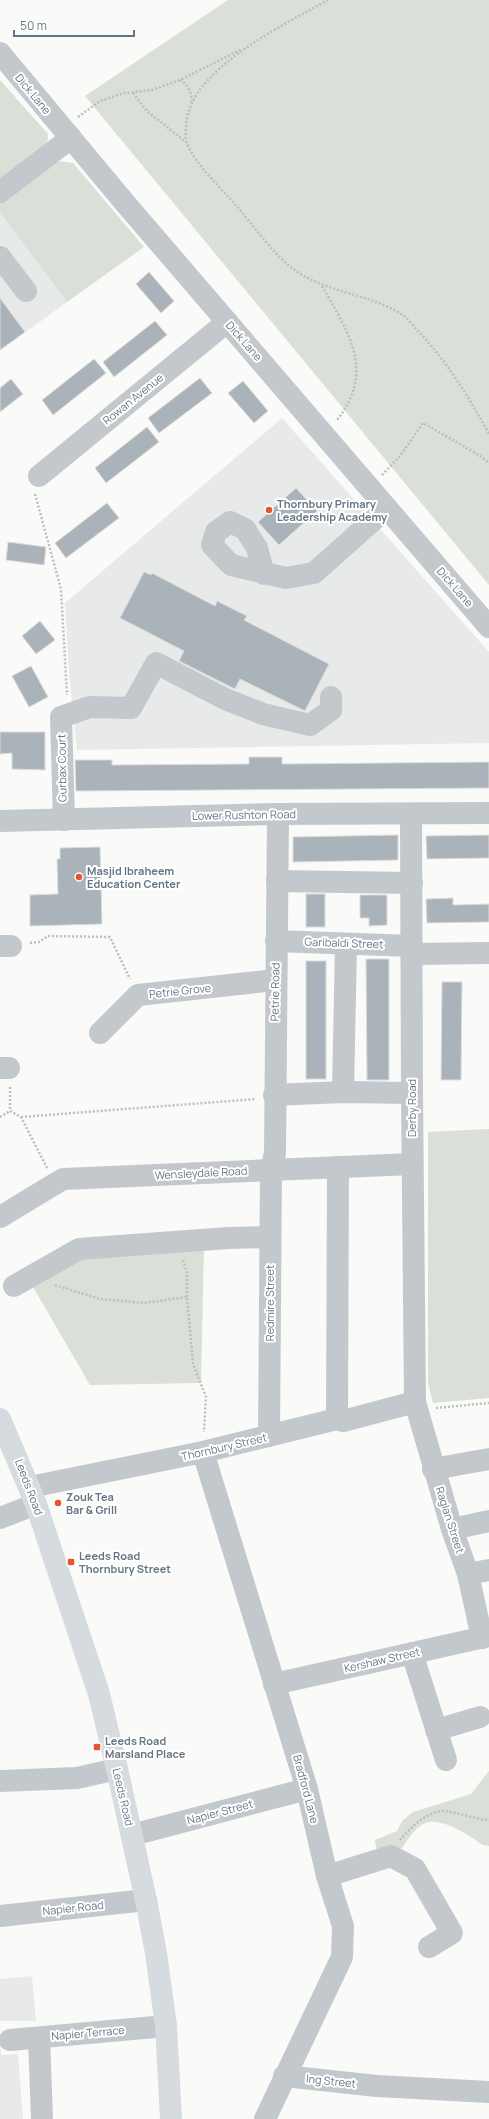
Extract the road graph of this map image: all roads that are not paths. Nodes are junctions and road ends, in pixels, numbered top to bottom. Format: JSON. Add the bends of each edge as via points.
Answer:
{"nodes":[{"id":1,"x":0,"y":54,"type":"edge"},
{"id":2,"x":71,"y":138,"type":"junction"},
{"id":3,"x":0,"y":192,"type":"edge"},
{"id":4,"x":0,"y":257,"type":"edge"},
{"id":5,"x":26,"y":291,"type":"dead end"},
{"id":6,"x":228,"y":322,"type":"junction"},
{"id":7,"x":39,"y":476,"type":"road end"},
{"id":8,"x":387,"y":508,"type":"junction"},
{"id":9,"x":264,"y":574,"type":"dead end"},
{"id":10,"x":489,"y":626,"type":"edge"},
{"id":11,"x":331,"y":697,"type":"dead end"},
{"id":12,"x":489,"y":813,"type":"edge"},
{"id":13,"x":278,"y":814,"type":"junction"},
{"id":14,"x":411,"y":814,"type":"junction"},
{"id":15,"x":64,"y":820,"type":"junction"},
{"id":16,"x":0,"y":821,"type":"edge"},
{"id":17,"x":277,"y":881,"type":"junction"},
{"id":18,"x":412,"y":883,"type":"junction"},
{"id":19,"x":276,"y":941,"type":"junction"},
{"id":20,"x":346,"y":944,"type":"junction"},
{"id":21,"x":412,"y":950,"type":"junction"},
{"id":22,"x":489,"y":953,"type":"edge"},
{"id":23,"x":275,"y":980,"type":"junction"},
{"id":24,"x":100,"y":1033,"type":"dead end"},
{"id":25,"x":343,"y":1092,"type":"junction"},
{"id":26,"x":412,"y":1093,"type":"junction"},
{"id":27,"x":274,"y":1096,"type":"junction"},
{"id":28,"x":412,"y":1164,"type":"junction"},
{"id":29,"x":338,"y":1167,"type":"junction"},
{"id":30,"x":271,"y":1170,"type":"junction"},
{"id":31,"x":0,"y":1217,"type":"edge"},
{"id":32,"x":270,"y":1237,"type":"junction"},
{"id":33,"x":14,"y":1286,"type":"dead end"},
{"id":34,"x":416,"y":1406,"type":"junction"},
{"id":35,"x":0,"y":1419,"type":"edge"},
{"id":36,"x":337,"y":1419,"type":"junction"},
{"id":37,"x":269,"y":1436,"type":"junction"},
{"id":38,"x":202,"y":1452,"type":"junction"},
{"id":39,"x":489,"y":1459,"type":"edge"},
{"id":40,"x":434,"y":1469,"type":"junction"},
{"id":41,"x":33,"y":1495,"type":"junction"},
{"id":42,"x":0,"y":1518,"type":"edge"},
{"id":43,"x":489,"y":1521,"type":"edge"},
{"id":44,"x":452,"y":1529,"type":"junction"},
{"id":45,"x":489,"y":1570,"type":"edge"},
{"id":46,"x":468,"y":1574,"type":"junction"},
{"id":47,"x":486,"y":1637,"type":"edge"},
{"id":48,"x":412,"y":1653,"type":"junction"},
{"id":49,"x":274,"y":1684,"type":"junction"},
{"id":50,"x":480,"y":1717,"type":"dead end"},
{"id":51,"x":436,"y":1730,"type":"junction"},
{"id":52,"x":446,"y":1760,"type":"dead end"},
{"id":53,"x":117,"y":1769,"type":"junction"},
{"id":54,"x":0,"y":1782,"type":"edge"},
{"id":55,"x":307,"y":1789,"type":"junction"},
{"id":56,"x":132,"y":1835,"type":"junction"},
{"id":57,"x":327,"y":1876,"type":"junction"},
{"id":58,"x":146,"y":1900,"type":"junction"},
{"id":59,"x":0,"y":1916,"type":"edge"},
{"id":60,"x":429,"y":1947,"type":"dead end"},
{"id":61,"x":166,"y":2026,"type":"junction"},
{"id":62,"x":39,"y":2038,"type":"junction"},
{"id":63,"x":10,"y":2040,"type":"dead end"},
{"id":64,"x":284,"y":2076,"type":"junction"},
{"id":65,"x":489,"y":2092,"type":"edge"},
{"id":66,"x":42,"y":2119,"type":"edge"},
{"id":67,"x":171,"y":2119,"type":"edge"},
{"id":68,"x":265,"y":2119,"type":"edge"}],
"edges":[{"from":1,"to":2,"type":"street","name":"Dick Lane"},
{"from":2,"to":3,"type":"street"},
{"from":2,"to":6,"type":"street","name":"Dick Lane"},
{"from":4,"to":5,"type":"street"},
{"from":6,"to":7,"type":"street","name":"Rowan Avenue"},
{"from":6,"to":8,"type":"street","name":"Dick Lane"},
{"from":8,"to":9,"type":"street","via":[[314,573],[286,578]]},
{"from":8,"to":10,"type":"street","name":"Dick Lane"},
{"from":11,"to":15,"type":"street","name":"Gurbax Court","via":[[331,710],[310,725],[263,714],[226,699],[156,663],[131,708],[90,707],[61,717]]},
{"from":12,"to":14,"type":"street","name":"Lower Rushton Road"},
{"from":13,"to":14,"type":"street","name":"Lower Rushton Road"},
{"from":13,"to":15,"type":"street","name":"Lower Rushton Road"},
{"from":13,"to":17,"type":"street","name":"Petrie Road"},
{"from":14,"to":18,"type":"street","name":"Derby Road"},
{"from":15,"to":16,"type":"street","name":"Lower Rushton Road"},
{"from":17,"to":18,"type":"street"},
{"from":17,"to":19,"type":"street","name":"Petrie Road"},
{"from":18,"to":21,"type":"street","name":"Derby Road"},
{"from":19,"to":20,"type":"street","name":"Garibaldi Street"},
{"from":19,"to":23,"type":"street","name":"Petrie Road"},
{"from":20,"to":21,"type":"street","name":"Garibaldi Street"},
{"from":20,"to":25,"type":"street"},
{"from":21,"to":22,"type":"street","name":"Garibaldi Street"},
{"from":21,"to":26,"type":"street","name":"Derby Road"},
{"from":23,"to":24,"type":"street","name":"Petrie Grove","via":[[138,995]]},
{"from":23,"to":27,"type":"street","name":"Petrie Road"},
{"from":25,"to":26,"type":"street"},
{"from":25,"to":27,"type":"street"},
{"from":26,"to":28,"type":"street","name":"Derby Road"},
{"from":27,"to":30,"type":"street","name":"Petrie Road","via":[[275,1152]]},
{"from":28,"to":29,"type":"street","name":"Wensleydale Road"},
{"from":28,"to":34,"type":"street","name":"Derby Road"},
{"from":29,"to":30,"type":"street","name":"Wensleydale Road"},
{"from":29,"to":36,"type":"street"},
{"from":30,"to":31,"type":"street","name":"Wensleydale Road","via":[[64,1179]]},
{"from":30,"to":32,"type":"street","name":"Redmire Street"},
{"from":32,"to":33,"type":"street","via":[[79,1249]]},
{"from":32,"to":37,"type":"street","name":"Redmire Street"},
{"from":34,"to":36,"type":"street","name":"Thornbury Street","via":[[343,1421]]},
{"from":34,"to":40,"type":"street","name":"Raglan Street"},
{"from":35,"to":41,"type":"highway","name":"Leeds Road"},
{"from":36,"to":37,"type":"street","name":"Thornbury Street"},
{"from":37,"to":38,"type":"street","name":"Thornbury Street"},
{"from":38,"to":41,"type":"street","name":"Thornbury Street"},
{"from":38,"to":49,"type":"street","name":"Bradford Lane"},
{"from":39,"to":40,"type":"street"},
{"from":40,"to":44,"type":"street","name":"Raglan Street"},
{"from":41,"to":42,"type":"street","name":"Thornbury Street"},
{"from":41,"to":53,"type":"highway","name":"Leeds Road","via":[[99,1694]]},
{"from":43,"to":44,"type":"street"},
{"from":44,"to":46,"type":"street","name":"Raglan Street"},
{"from":45,"to":46,"type":"street"},
{"from":46,"to":47,"type":"street","name":"Raglan Street"},
{"from":47,"to":48,"type":"street","name":"Kershaw Street"},
{"from":48,"to":49,"type":"street","name":"Kershaw Street"},
{"from":48,"to":51,"type":"street"},
{"from":49,"to":55,"type":"street","name":"Bradford Lane"},
{"from":50,"to":51,"type":"street"},
{"from":51,"to":52,"type":"street"},
{"from":53,"to":54,"type":"street","via":[[77,1778]]},
{"from":53,"to":56,"type":"highway","name":"Leeds Road"},
{"from":55,"to":56,"type":"street","name":"Napier Street"},
{"from":55,"to":57,"type":"street","name":"Bradford Lane"},
{"from":56,"to":58,"type":"highway","name":"Leeds Road"},
{"from":57,"to":60,"type":"street","via":[[391,1856],[415,1869],[452,1933]]},
{"from":57,"to":64,"type":"street","name":"Bradford Lane","via":[[343,1926],[342,1957]]},
{"from":58,"to":59,"type":"street","name":"Napier Road"},
{"from":58,"to":61,"type":"highway","name":"Leeds Road"},
{"from":61,"to":62,"type":"street","name":"Napier Terrace"},
{"from":61,"to":67,"type":"highway","name":"Leeds Road"},
{"from":62,"to":63,"type":"street","name":"Napier Terrace"},
{"from":62,"to":66,"type":"street"},
{"from":64,"to":65,"type":"street","name":"Ing Street","via":[[377,2086]]},
{"from":64,"to":68,"type":"street","name":"Bradford Lane"}]}
